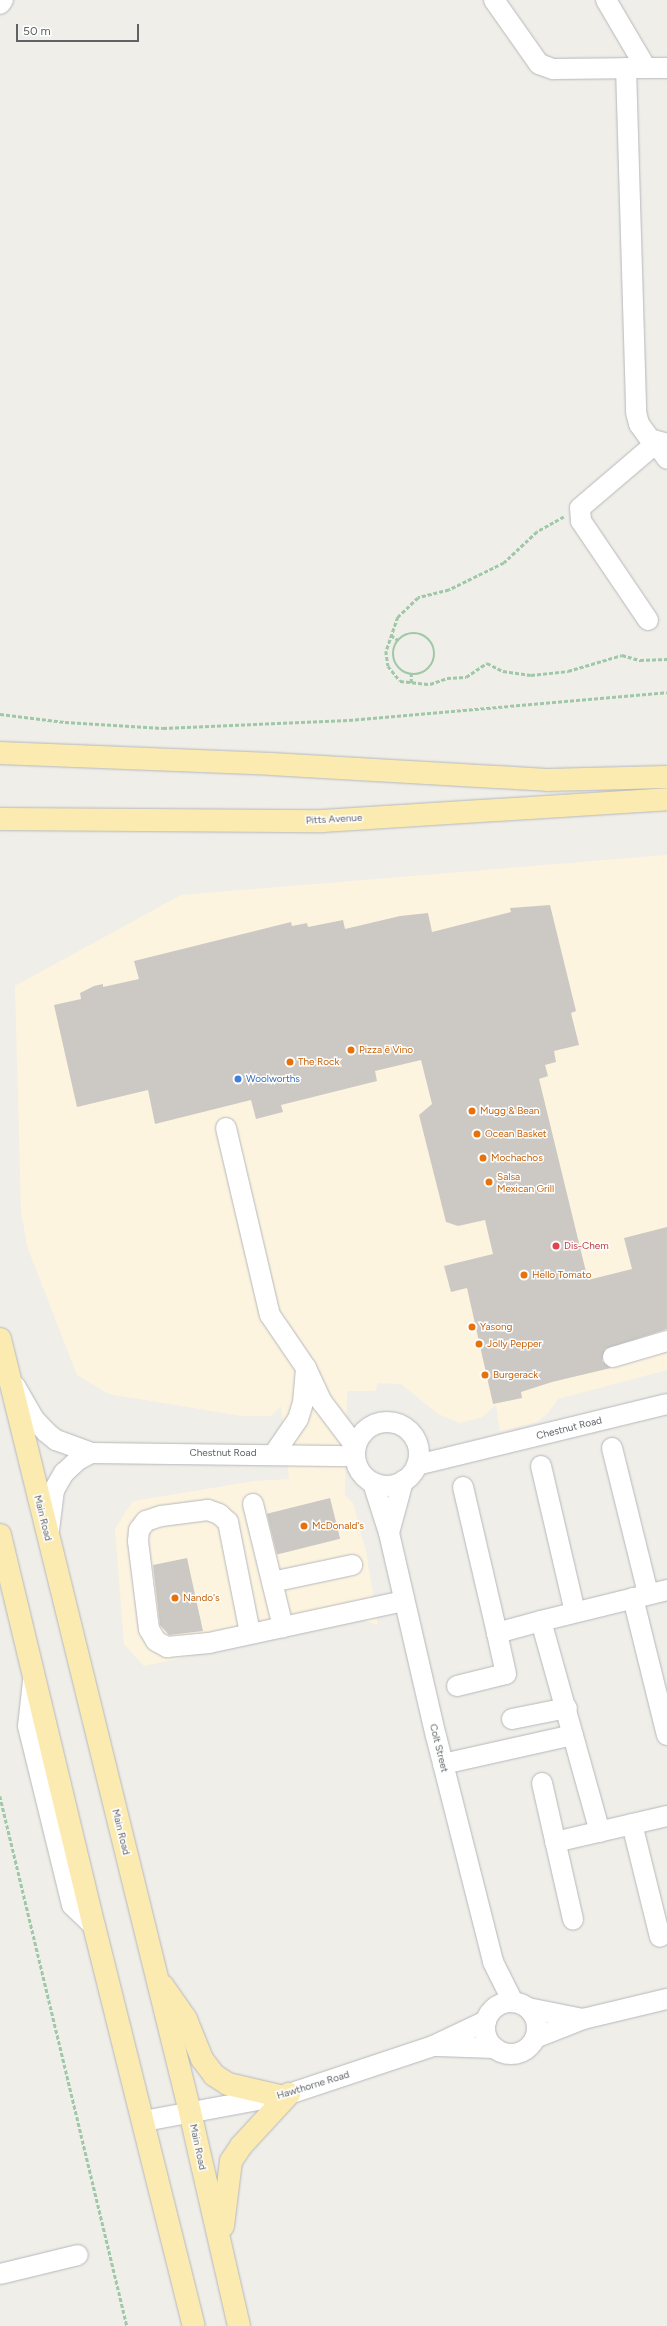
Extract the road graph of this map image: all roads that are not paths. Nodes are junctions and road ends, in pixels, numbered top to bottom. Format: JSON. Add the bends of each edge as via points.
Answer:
{"nodes":[{"id":1,"x":4,"y":0,"type":"edge"},
{"id":2,"x":494,"y":0,"type":"edge"},
{"id":3,"x":606,"y":0,"type":"edge"},
{"id":4,"x":0,"y":4,"type":"edge"},
{"id":5,"x":626,"y":68,"type":"junction"},
{"id":6,"x":646,"y":68,"type":"junction"},
{"id":7,"x":667,"y":68,"type":"edge"},
{"id":8,"x":662,"y":444,"type":"edge"},
{"id":9,"x":667,"y":459,"type":"edge"},
{"id":10,"x":648,"y":620,"type":"dead end"},
{"id":11,"x":0,"y":753,"type":"edge"},
{"id":12,"x":667,"y":778,"type":"edge"},
{"id":13,"x":667,"y":799,"type":"edge"},
{"id":14,"x":4,"y":820,"type":"edge"},
{"id":15,"x":226,"y":1128,"type":"dead end"},
{"id":16,"x":0,"y":1339,"type":"edge"},
{"id":17,"x":667,"y":1341,"type":"edge"},
{"id":18,"x":613,"y":1357,"type":"dead end"},
{"id":19,"x":306,"y":1368,"type":"junction"},
{"id":20,"x":8,"y":1373,"type":"junction"},
{"id":21,"x":322,"y":1402,"type":"junction"},
{"id":22,"x":667,"y":1404,"type":"edge"},
{"id":23,"x":366,"y":1430,"type":"junction"},
{"id":24,"x":417,"y":1444,"type":"junction"},
{"id":25,"x":612,"y":1448,"type":"dead end"},
{"id":26,"x":356,"y":1452,"type":"junction"},
{"id":27,"x":471,"y":1452,"type":"junction"},
{"id":28,"x":91,"y":1453,"type":"junction"},
{"id":29,"x":274,"y":1454,"type":"junction"},
{"id":30,"x":417,"y":1465,"type":"junction"},
{"id":31,"x":541,"y":1466,"type":"dead end"},
{"id":32,"x":404,"y":1481,"type":"junction"},
{"id":33,"x":373,"y":1483,"type":"junction"},
{"id":34,"x":463,"y":1488,"type":"dead end"},
{"id":35,"x":253,"y":1504,"type":"dead end"},
{"id":36,"x":389,"y":1533,"type":"junction"},
{"id":37,"x":0,"y":1535,"type":"edge"},
{"id":38,"x":49,"y":1545,"type":"junction"},
{"id":39,"x":352,"y":1566,"type":"dead end"},
{"id":40,"x":272,"y":1582,"type":"junction"},
{"id":41,"x":667,"y":1590,"type":"edge"},
{"id":42,"x":640,"y":1596,"type":"junction"},
{"id":43,"x":403,"y":1601,"type":"junction"},
{"id":44,"x":575,"y":1612,"type":"junction"},
{"id":45,"x":541,"y":1621,"type":"junction"},
{"id":46,"x":283,"y":1627,"type":"junction"},
{"id":47,"x":250,"y":1633,"type":"junction"},
{"id":48,"x":497,"y":1633,"type":"junction"},
{"id":49,"x":457,"y":1686,"type":"dead end"},
{"id":50,"x":567,"y":1708,"type":"junction"},
{"id":51,"x":512,"y":1720,"type":"dead end"},
{"id":52,"x":573,"y":1735,"type":"junction"},
{"id":53,"x":667,"y":1735,"type":"edge"},
{"id":54,"x":443,"y":1764,"type":"junction"},
{"id":55,"x":542,"y":1783,"type":"dead end"},
{"id":56,"x":667,"y":1816,"type":"edge"},
{"id":57,"x":632,"y":1824,"type":"junction"},
{"id":58,"x":600,"y":1832,"type":"junction"},
{"id":59,"x":555,"y":1842,"type":"junction"},
{"id":60,"x":574,"y":1920,"type":"dead end"},
{"id":61,"x":660,"y":1937,"type":"dead end"},
{"id":62,"x":493,"y":1962,"type":"junction"},
{"id":63,"x":157,"y":1974,"type":"junction"},
{"id":64,"x":667,"y":1999,"type":"edge"},
{"id":65,"x":520,"y":2005,"type":"junction"},
{"id":66,"x":489,"y":2015,"type":"junction"},
{"id":67,"x":583,"y":2019,"type":"junction"},
{"id":68,"x":535,"y":2038,"type":"junction"},
{"id":69,"x":433,"y":2046,"type":"junction"},
{"id":70,"x":494,"y":2048,"type":"junction"},
{"id":71,"x":285,"y":2095,"type":"junction"},
{"id":72,"x":190,"y":2112,"type":"junction"},
{"id":73,"x":144,"y":2120,"type":"junction"},
{"id":74,"x":78,"y":2255,"type":"dead end"},
{"id":75,"x":222,"y":2255,"type":"junction"},
{"id":76,"x":0,"y":2274,"type":"edge"},
{"id":77,"x":194,"y":2326,"type":"edge"},
{"id":78,"x":239,"y":2326,"type":"edge"}],
"edges":[{"from":1,"to":4,"type":"street"},
{"from":2,"to":5,"type":"street","via":[[539,64],[553,69]]},
{"from":3,"to":6,"type":"street"},
{"from":5,"to":6,"type":"street"},
{"from":5,"to":8,"type":"street","via":[[636,412],[645,434]]},
{"from":6,"to":7,"type":"street"},
{"from":8,"to":9,"type":"street"},
{"from":8,"to":10,"type":"street","via":[[580,508],[581,521]]},
{"from":11,"to":12,"type":"main road","via":[[271,764],[547,780]]},
{"from":13,"to":14,"type":"main road","name":"Pitts Avenue","via":[[322,821]]},
{"from":15,"to":19,"type":"street","via":[[270,1315]]},
{"from":16,"to":20,"type":"main road","name":"Main Road"},
{"from":17,"to":18,"type":"street"},
{"from":19,"to":21,"type":"street"},
{"from":19,"to":29,"type":"street","via":[[303,1403],[298,1419]]},
{"from":20,"to":28,"type":"street","name":"Chestnut Road","via":[[34,1419],[46,1432],[56,1440]]},
{"from":20,"to":38,"type":"main road","name":"Main Road"},
{"from":21,"to":23,"type":"street"},
{"from":21,"to":26,"type":"street"},
{"from":22,"to":27,"type":"street","name":"Chestnut Road"},
{"from":23,"to":24,"type":"street","via":[[375,1424],[396,1424],[405,1428]]},
{"from":23,"to":26,"type":"street"},
{"from":24,"to":27,"type":"street","name":"Chestnut Road"},
{"from":24,"to":30,"type":"street"},
{"from":25,"to":42,"type":"street"},
{"from":26,"to":29,"type":"street","name":"Chestnut Road"},
{"from":26,"to":33,"type":"street","via":[[358,1468]]},
{"from":27,"to":30,"type":"street","name":"Chestnut Road"},
{"from":28,"to":29,"type":"street","name":"Chestnut Road"},
{"from":28,"to":38,"type":"street","via":[[78,1460],[64,1473],[54,1490],[49,1514]]},
{"from":30,"to":32,"type":"street"},
{"from":31,"to":44,"type":"street"},
{"from":32,"to":33,"type":"street","via":[[389,1486]]},
{"from":32,"to":36,"type":"street","name":"Colt Street"},
{"from":33,"to":36,"type":"street","name":"Colt Street"},
{"from":34,"to":48,"type":"street"},
{"from":35,"to":40,"type":"street"},
{"from":36,"to":43,"type":"street","name":"Colt Street"},
{"from":37,"to":73,"type":"main road","via":[[94,1926]]},
{"from":38,"to":63,"type":"main road","name":"Main Road"},
{"from":39,"to":40,"type":"street"},
{"from":40,"to":46,"type":"street"},
{"from":41,"to":42,"type":"street"},
{"from":42,"to":44,"type":"street"},
{"from":42,"to":53,"type":"street"},
{"from":43,"to":46,"type":"street"},
{"from":43,"to":54,"type":"street","name":"Colt Street"},
{"from":44,"to":45,"type":"street"},
{"from":45,"to":48,"type":"street"},
{"from":45,"to":50,"type":"street"},
{"from":46,"to":47,"type":"street"},
{"from":47,"to":47,"type":"street","via":[[189,1647],[167,1647],[156,1640],[149,1629],[138,1541],[139,1530],[146,1521],[184,1512],[208,1510],[219,1514],[228,1522]]},
{"from":48,"to":49,"type":"street","via":[[506,1674]]},
{"from":50,"to":51,"type":"street"},
{"from":50,"to":52,"type":"street"},
{"from":52,"to":54,"type":"street"},
{"from":52,"to":58,"type":"street"},
{"from":54,"to":62,"type":"street","name":"Colt Street"},
{"from":55,"to":59,"type":"street"},
{"from":56,"to":57,"type":"street"},
{"from":57,"to":58,"type":"street"},
{"from":57,"to":61,"type":"street"},
{"from":58,"to":59,"type":"street"},
{"from":59,"to":60,"type":"street"},
{"from":62,"to":65,"type":"street","name":"Colt Street"},
{"from":62,"to":66,"type":"street","name":"Colt Street"},
{"from":63,"to":71,"type":"main road","via":[[186,2019],[202,2059],[214,2075],[228,2084]]},
{"from":63,"to":72,"type":"main road","name":"Main Road"},
{"from":64,"to":67,"type":"street"},
{"from":65,"to":66,"type":"street","via":[[504,2002]]},
{"from":65,"to":67,"type":"street"},
{"from":65,"to":68,"type":"street","via":[[536,2023]]},
{"from":66,"to":69,"type":"street","name":"Hawthorne Road"},
{"from":66,"to":70,"type":"street","via":[[486,2035]]},
{"from":67,"to":68,"type":"street"},
{"from":68,"to":70,"type":"street","via":[[531,2045],[517,2054],[501,2053]]},
{"from":69,"to":70,"type":"street","name":"Hawthorne Road"},
{"from":69,"to":71,"type":"street","name":"Hawthorne Road"},
{"from":71,"to":72,"type":"street","name":"Hawthorne Road"},
{"from":71,"to":75,"type":"main road","via":[[231,2161],[224,2204]]},
{"from":72,"to":73,"type":"street","name":"Hawthorne Road"},
{"from":72,"to":75,"type":"main road","name":"Main Road"},
{"from":73,"to":77,"type":"main road"},
{"from":74,"to":76,"type":"street"},
{"from":75,"to":78,"type":"main road","name":"Main Road"}]}
